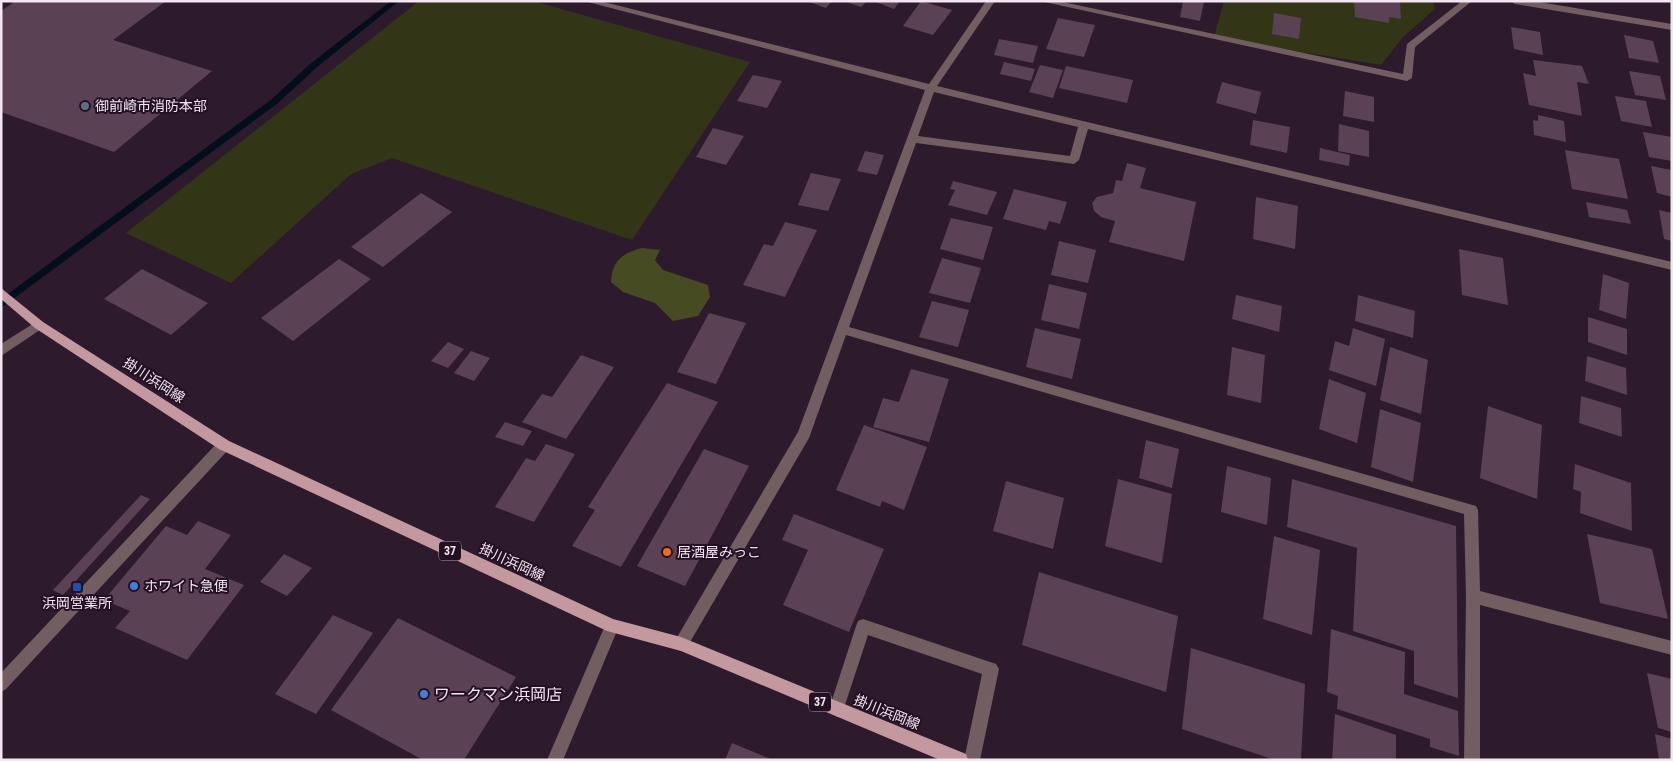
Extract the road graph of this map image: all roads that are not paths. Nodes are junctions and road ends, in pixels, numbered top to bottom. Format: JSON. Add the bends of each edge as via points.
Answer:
{"nodes":[{"id":1,"x":588,"y":1,"type":"edge"},
{"id":2,"x":991,"y":1,"type":"edge"},
{"id":3,"x":1044,"y":1,"type":"edge"},
{"id":4,"x":1468,"y":1,"type":"edge"},
{"id":5,"x":1515,"y":1,"type":"edge"},
{"id":6,"x":1670,"y":27,"type":"edge"},
{"id":7,"x":1672,"y":38,"type":"edge"},
{"id":8,"x":931,"y":88,"type":"junction"},
{"id":9,"x":1084,"y":125,"type":"junction"},
{"id":10,"x":912,"y":140,"type":"junction"},
{"id":11,"x":1672,"y":266,"type":"edge"},
{"id":12,"x":1,"y":292,"type":"edge"},
{"id":13,"x":39,"y":325,"type":"junction"},
{"id":14,"x":844,"y":330,"type":"junction"},
{"id":15,"x":1,"y":351,"type":"edge"},
{"id":16,"x":224,"y":445,"type":"junction"},
{"id":17,"x":1473,"y":596,"type":"junction"},
{"id":18,"x":612,"y":626,"type":"junction"},
{"id":19,"x":681,"y":644,"type":"junction"},
{"id":20,"x":1672,"y":648,"type":"edge"},
{"id":21,"x":1,"y":684,"type":"edge"},
{"id":22,"x":837,"y":709,"type":"junction"},
{"id":23,"x":555,"y":760,"type":"edge"},
{"id":24,"x":960,"y":760,"type":"edge"},
{"id":25,"x":972,"y":760,"type":"edge"},
{"id":26,"x":1472,"y":760,"type":"edge"}],
"edges":[{"from":1,"to":8,"type":"street"},
{"from":2,"to":8,"type":"street"},
{"from":3,"to":4,"type":"street","via":[[1407,78],[1410,46]]},
{"from":5,"to":6,"type":"street"},
{"from":6,"to":7,"type":"street"},
{"from":8,"to":9,"type":"street"},
{"from":8,"to":10,"type":"street"},
{"from":9,"to":10,"type":"street","via":[[1074,160]]},
{"from":9,"to":11,"type":"street"},
{"from":10,"to":14,"type":"street"},
{"from":12,"to":13,"type":"main road","name":"掛川浜岡線","number":"37"},
{"from":13,"to":15,"type":"street"},
{"from":13,"to":16,"type":"main road","name":"掛川浜岡線","number":"37"},
{"from":14,"to":17,"type":"street","via":[[1471,510]]},
{"from":14,"to":19,"type":"street","via":[[804,434]]},
{"from":16,"to":18,"type":"main road","name":"掛川浜岡線","number":"37"},
{"from":16,"to":21,"type":"street"},
{"from":17,"to":20,"type":"street"},
{"from":17,"to":26,"type":"street"},
{"from":18,"to":19,"type":"main road","name":"掛川浜岡線","number":"37"},
{"from":18,"to":23,"type":"street"},
{"from":19,"to":22,"type":"main road","name":"掛川浜岡線","number":"37"},
{"from":22,"to":24,"type":"main road","name":"掛川浜岡線","number":"37"},
{"from":22,"to":25,"type":"street","via":[[863,626],[991,669]]}]}
